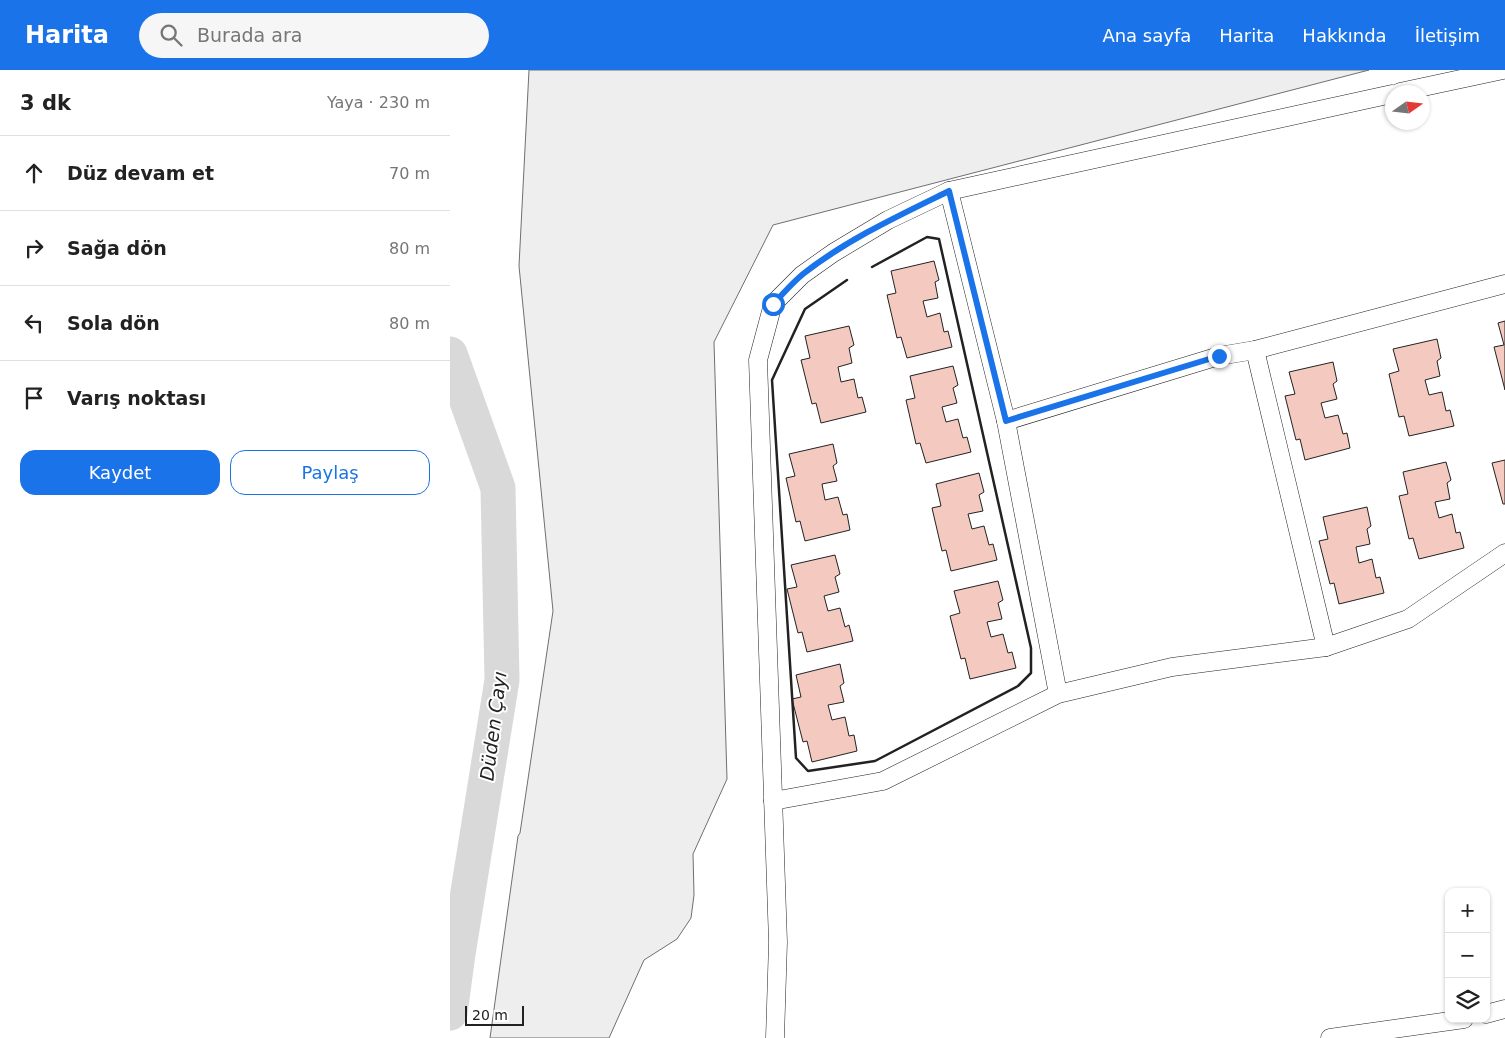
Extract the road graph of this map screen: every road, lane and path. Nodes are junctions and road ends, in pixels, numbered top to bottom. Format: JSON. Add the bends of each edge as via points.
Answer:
{"nodes":[{"id":1,"x":1503,"y":70,"type":"edge"},
{"id":2,"x":1430,"y":86,"type":"edge"},
{"id":3,"x":1385,"y":96,"type":"edge"},
{"id":4,"x":949,"y":191,"type":"junction"},
{"id":5,"x":1505,"y":284,"type":"edge"},
{"id":6,"x":1255,"y":350,"type":"junction"},
{"id":7,"x":1006,"y":421,"type":"junction"},
{"id":8,"x":1505,"y":553,"type":"edge"},
{"id":9,"x":1326,"y":648,"type":"junction"},
{"id":10,"x":1058,"y":694,"type":"junction"},
{"id":11,"x":773,"y":801,"type":"junction"},
{"id":12,"x":1505,"y":1009,"type":"edge"},
{"id":13,"x":1490,"y":1013,"type":"edge"},
{"id":14,"x":1445,"y":1022,"type":"edge"},
{"id":15,"x":775,"y":1038,"type":"edge"},
{"id":16,"x":1330,"y":1038,"type":"edge"}],
"edges":[{"from":1,"to":2,"type":"street"},
{"from":3,"to":4,"type":"street"},
{"from":4,"to":7,"type":"street"},
{"from":4,"to":11,"type":"street","via":[[888,220],[833,253],[802,275],[773,304],[758,360]]},
{"from":5,"to":6,"type":"street"},
{"from":6,"to":7,"type":"street","via":[[1219,356]]},
{"from":6,"to":9,"type":"street"},
{"from":7,"to":10,"type":"street"},
{"from":8,"to":9,"type":"street","via":[[1408,619]]},
{"from":9,"to":10,"type":"street","via":[[1172,667]]},
{"from":10,"to":11,"type":"street","via":[[884,781]]},
{"from":11,"to":15,"type":"street","via":[[778,942]]},
{"from":12,"to":13,"type":"street"},
{"from":14,"to":16,"type":"street"}]}
